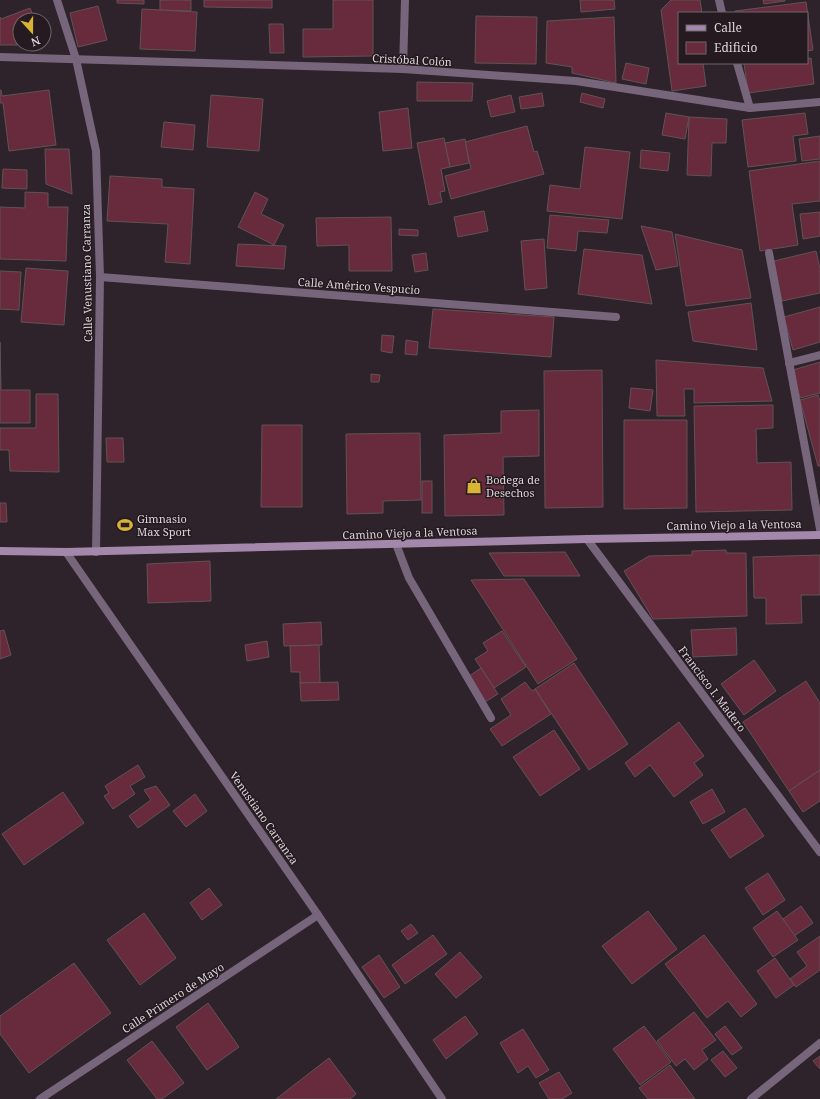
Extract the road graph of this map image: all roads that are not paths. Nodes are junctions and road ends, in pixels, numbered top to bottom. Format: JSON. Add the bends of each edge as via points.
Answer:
{"nodes":[{"id":1,"x":57,"y":0,"type":"edge"},
{"id":2,"x":404,"y":0,"type":"edge"},
{"id":3,"x":718,"y":0,"type":"edge"},
{"id":4,"x":722,"y":12,"type":"edge"},
{"id":5,"x":0,"y":57,"type":"edge"},
{"id":6,"x":76,"y":58,"type":"junction"},
{"id":7,"x":737,"y":64,"type":"edge"},
{"id":8,"x":403,"y":69,"type":"junction"},
{"id":9,"x":820,"y":102,"type":"edge"},
{"id":10,"x":750,"y":108,"type":"junction"},
{"id":11,"x":769,"y":253,"type":"dead end"},
{"id":12,"x":100,"y":277,"type":"junction"},
{"id":13,"x":616,"y":317,"type":"dead end"},
{"id":14,"x":820,"y":355,"type":"edge"},
{"id":15,"x":789,"y":363,"type":"junction"},
{"id":16,"x":820,"y":529,"type":"edge"},
{"id":17,"x":820,"y":535,"type":"edge"},
{"id":18,"x":587,"y":539,"type":"junction"},
{"id":19,"x":396,"y":544,"type":"junction"},
{"id":20,"x":0,"y":551,"type":"edge"},
{"id":21,"x":66,"y":552,"type":"junction"},
{"id":22,"x":96,"y":552,"type":"junction"},
{"id":23,"x":491,"y":718,"type":"dead end"},
{"id":24,"x":820,"y":852,"type":"edge"},
{"id":25,"x":318,"y":915,"type":"junction"},
{"id":26,"x":820,"y":1043,"type":"edge"},
{"id":27,"x":40,"y":1099,"type":"edge"},
{"id":28,"x":442,"y":1099,"type":"edge"},
{"id":29,"x":751,"y":1099,"type":"edge"}],
"edges":[{"from":1,"to":6,"type":"street","name":"Calle Venustiano Carranza"},
{"from":2,"to":8,"type":"street"},
{"from":3,"to":4,"type":"street"},
{"from":5,"to":6,"type":"street","name":"Cristóbal Colón"},
{"from":6,"to":8,"type":"street","name":"Cristóbal Colón"},
{"from":6,"to":12,"type":"street","name":"Calle Venustiano Carranza","via":[[96,151]]},
{"from":7,"to":10,"type":"street"},
{"from":8,"to":10,"type":"street","name":"Cristóbal Colón","via":[[576,81]]},
{"from":9,"to":10,"type":"street","name":"Cristóbal Colón"},
{"from":11,"to":15,"type":"street"},
{"from":12,"to":13,"type":"street","name":"Calle Américo Vespucio"},
{"from":12,"to":22,"type":"street","name":"Calle Venustiano Carranza"},
{"from":14,"to":15,"type":"street"},
{"from":15,"to":16,"type":"street"},
{"from":17,"to":18,"type":"main road","name":"Camino Viejo a la Ventosa"},
{"from":18,"to":19,"type":"main road","name":"Camino Viejo a la Ventosa"},
{"from":18,"to":24,"type":"street","name":"Francisco I. Madero"},
{"from":19,"to":22,"type":"main road","name":"Camino Viejo a la Ventosa"},
{"from":19,"to":23,"type":"street","via":[[409,578]]},
{"from":20,"to":21,"type":"main road","name":"Camino Viejo a la Ventosa"},
{"from":21,"to":22,"type":"main road","name":"Camino Viejo a la Ventosa"},
{"from":21,"to":25,"type":"street","name":"Venustiano Carranza"},
{"from":25,"to":27,"type":"street","name":"Calle Primero de Mayo"},
{"from":25,"to":28,"type":"street","name":"Venustiano Carranza"},
{"from":26,"to":29,"type":"street"}]}
